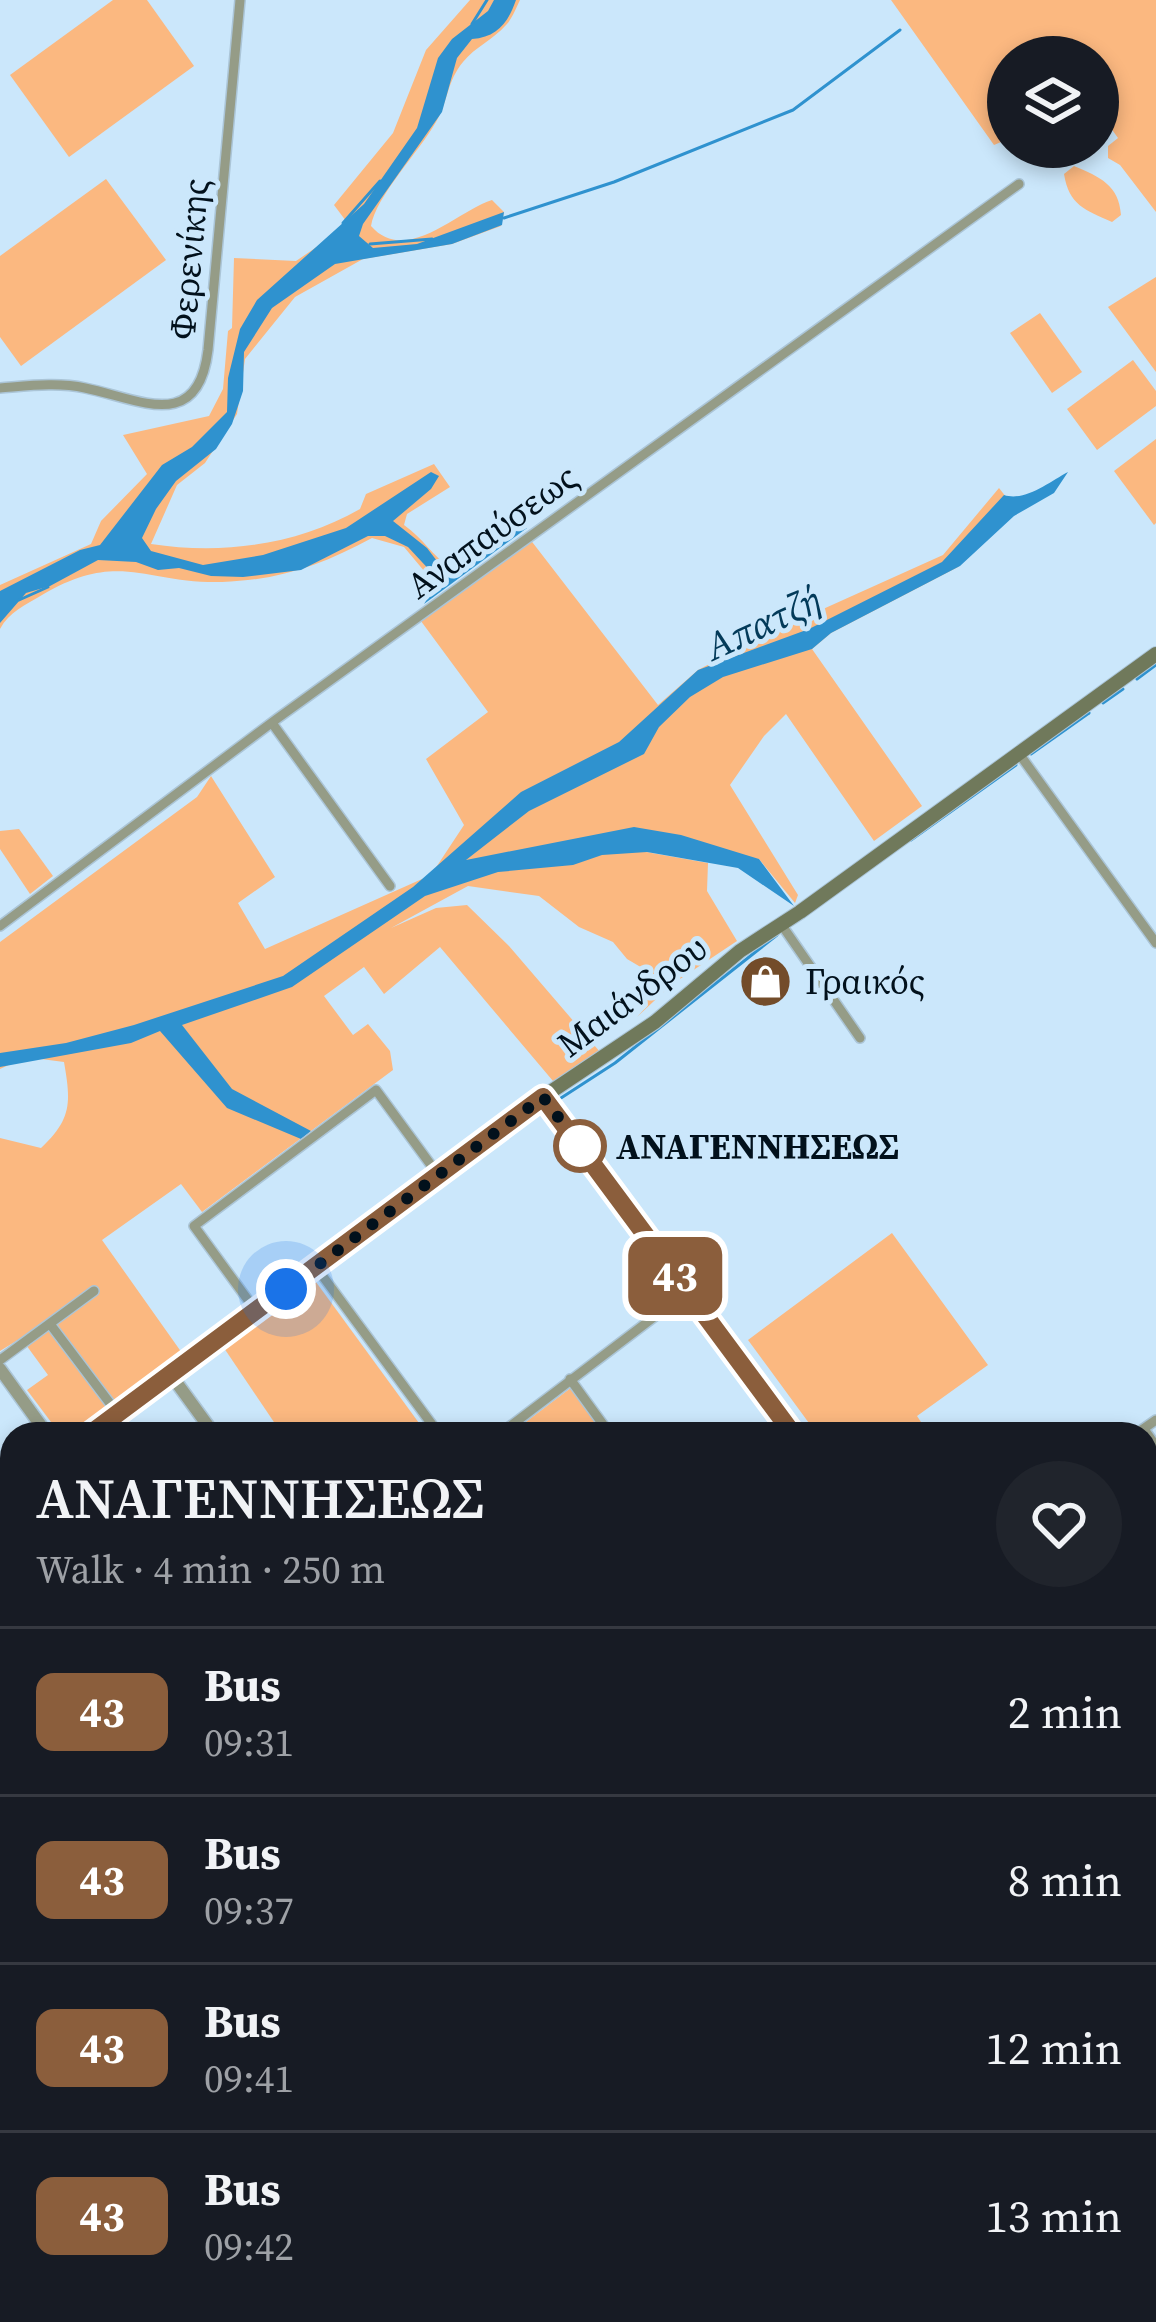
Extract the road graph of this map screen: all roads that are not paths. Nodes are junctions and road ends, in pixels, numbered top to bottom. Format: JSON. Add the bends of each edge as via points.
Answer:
{"nodes":[{"id":1,"x":240,"y":0,"type":"edge"},
{"id":2,"x":1019,"y":184,"type":"dead end"},
{"id":3,"x":0,"y":388,"type":"edge"},
{"id":4,"x":1156,"y":654,"type":"edge"},
{"id":5,"x":272,"y":723,"type":"junction"},
{"id":6,"x":1020,"y":755,"type":"junction"},
{"id":7,"x":390,"y":886,"type":"dead end"},
{"id":8,"x":781,"y":924,"type":"junction"},
{"id":9,"x":0,"y":926,"type":"edge"},
{"id":10,"x":1156,"y":943,"type":"edge"},
{"id":11,"x":860,"y":1038,"type":"dead end"},
{"id":12,"x":543,"y":1097,"type":"junction"},
{"id":13,"x":439,"y":1176,"type":"junction"},
{"id":14,"x":316,"y":1267,"type":"junction"},
{"id":15,"x":94,"y":1291,"type":"dead end"},
{"id":16,"x":687,"y":1292,"type":"junction"},
{"id":17,"x":256,"y":1311,"type":"junction"},
{"id":18,"x":50,"y":1324,"type":"junction"},
{"id":19,"x":0,"y":1364,"type":"edge"},
{"id":20,"x":171,"y":1375,"type":"junction"},
{"id":21,"x":570,"y":1379,"type":"junction"},
{"id":22,"x":118,"y":1414,"type":"junction"},
{"id":23,"x":38,"y":1422,"type":"edge"},
{"id":24,"x":109,"y":1422,"type":"edge"},
{"id":25,"x":205,"y":1422,"type":"edge"},
{"id":26,"x":430,"y":1422,"type":"edge"},
{"id":27,"x":515,"y":1422,"type":"edge"},
{"id":28,"x":601,"y":1422,"type":"edge"},
{"id":29,"x":783,"y":1422,"type":"edge"}],
"edges":[{"from":1,"to":3,"type":"street","name":"Φερενίκης","via":[[200,383],[182,400],[153,406],[74,386]]},
{"from":2,"to":5,"type":"street","name":"Αναπαύσεως"},
{"from":4,"to":6,"type":"main road","name":"Μαιάνδρου"},
{"from":5,"to":7,"type":"street"},
{"from":5,"to":9,"type":"street","name":"Αναπαύσεως"},
{"from":6,"to":8,"type":"main road","name":"Μαιάνδρου"},
{"from":6,"to":10,"type":"street"},
{"from":8,"to":11,"type":"street"},
{"from":8,"to":12,"type":"main road","name":"Μαιάνδρου"},
{"from":12,"to":13,"type":"main road","name":"Μαιάνδρου"},
{"from":12,"to":16,"type":"street"},
{"from":13,"to":14,"type":"main road","name":"Μαιάνδρου"},
{"from":13,"to":17,"type":"street","via":[[376,1090],[194,1226]]},
{"from":14,"to":17,"type":"main road","name":"Μαιάνδρου"},
{"from":14,"to":26,"type":"street"},
{"from":15,"to":18,"type":"street"},
{"from":16,"to":21,"type":"street"},
{"from":16,"to":29,"type":"street"},
{"from":17,"to":20,"type":"main road","name":"Μαιάνδρου"},
{"from":18,"to":19,"type":"street"},
{"from":18,"to":22,"type":"street"},
{"from":19,"to":23,"type":"street"},
{"from":20,"to":22,"type":"main road","name":"Μαιάνδρου"},
{"from":20,"to":25,"type":"street"},
{"from":21,"to":27,"type":"street"},
{"from":21,"to":28,"type":"street"},
{"from":22,"to":24,"type":"main road","name":"Μαιάνδρου"}]}
